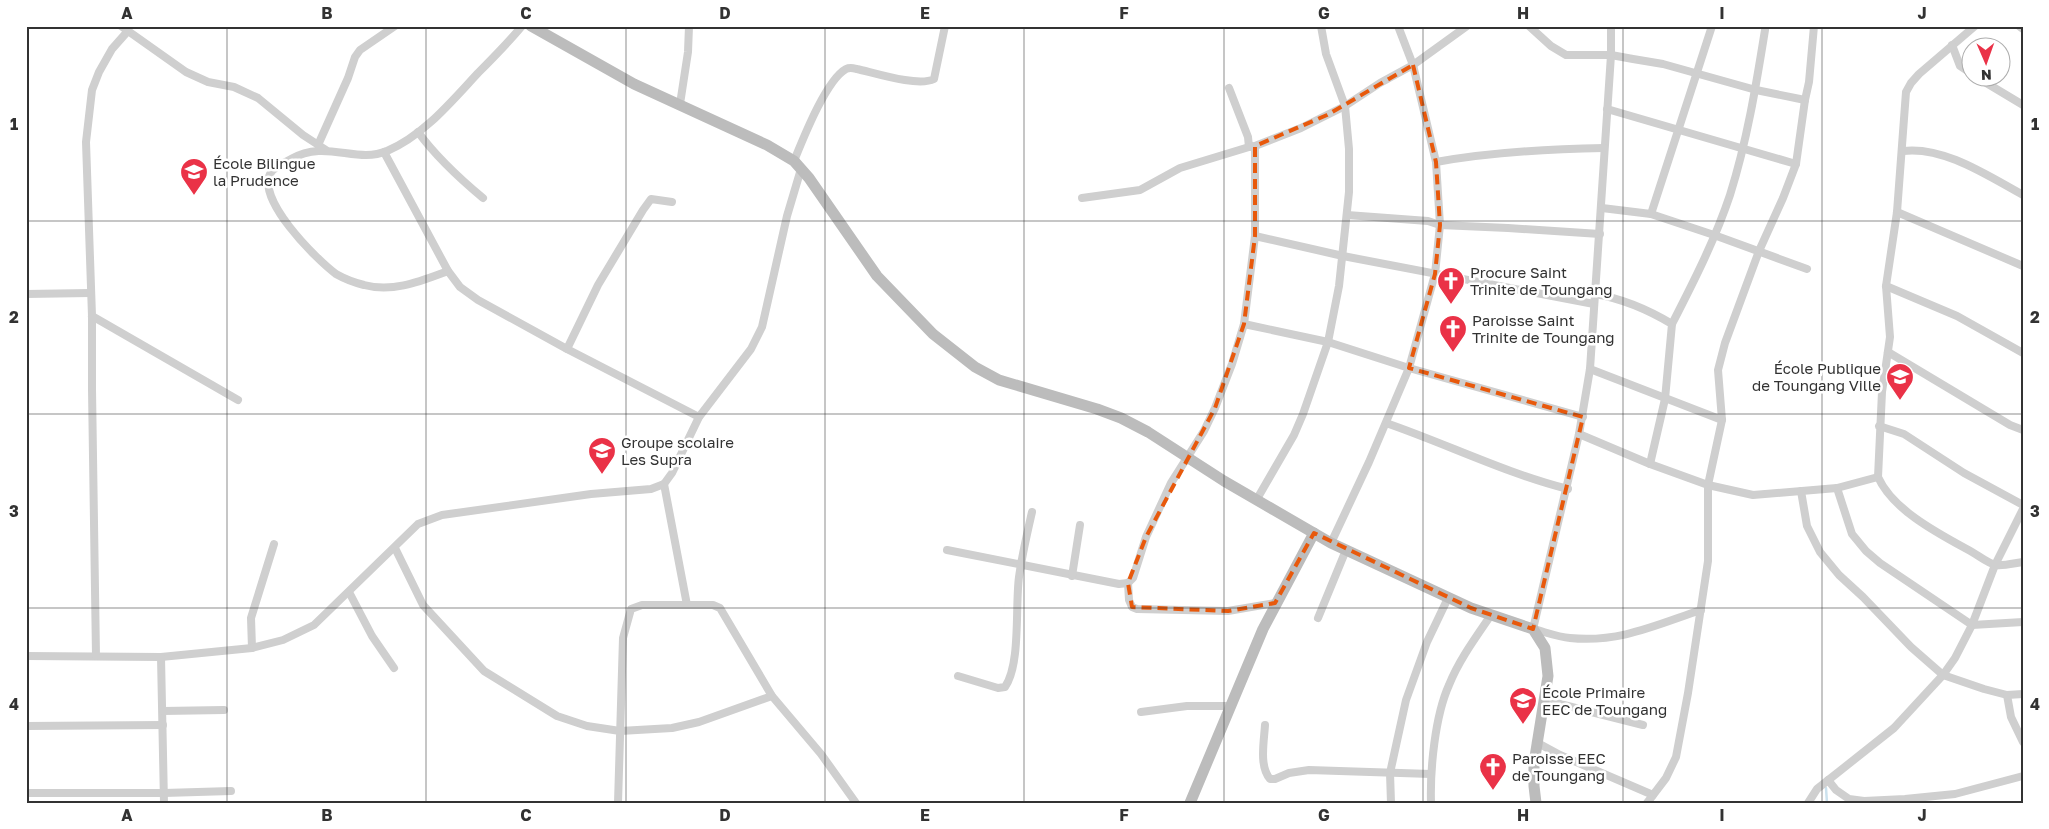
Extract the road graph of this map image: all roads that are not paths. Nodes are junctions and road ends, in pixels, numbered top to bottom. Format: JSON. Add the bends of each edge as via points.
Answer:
{"nodes":[{"id":1,"x":120,"y":26,"type":"edge"},
{"id":2,"x":395,"y":26,"type":"edge"},
{"id":3,"x":522,"y":26,"type":"edge"},
{"id":4,"x":531,"y":26,"type":"edge"},
{"id":5,"x":688,"y":26,"type":"edge"},
{"id":6,"x":945,"y":26,"type":"edge"},
{"id":7,"x":1322,"y":26,"type":"edge"},
{"id":8,"x":1398,"y":26,"type":"edge"},
{"id":9,"x":1467,"y":26,"type":"edge"},
{"id":10,"x":1529,"y":26,"type":"edge"},
{"id":11,"x":1611,"y":26,"type":"edge"},
{"id":12,"x":1712,"y":26,"type":"edge"},
{"id":13,"x":1814,"y":26,"type":"edge"},
{"id":14,"x":1975,"y":26,"type":"edge"},
{"id":15,"x":2019,"y":26,"type":"edge"},
{"id":16,"x":2023,"y":29,"type":"edge"},
{"id":17,"x":1765,"y":30,"type":"dead end"},
{"id":18,"x":127,"y":32,"type":"junction"},
{"id":19,"x":1952,"y":46,"type":"junction"},
{"id":20,"x":1611,"y":55,"type":"junction"},
{"id":21,"x":1413,"y":64,"type":"junction"},
{"id":22,"x":1962,"y":67,"type":"edge"},
{"id":23,"x":1697,"y":75,"type":"junction"},
{"id":24,"x":1229,"y":88,"type":"dead end"},
{"id":25,"x":1995,"y":88,"type":"edge"},
{"id":26,"x":1756,"y":90,"type":"junction"},
{"id":27,"x":1805,"y":100,"type":"junction"},
{"id":28,"x":680,"y":104,"type":"junction"},
{"id":29,"x":2023,"y":105,"type":"edge"},
{"id":30,"x":1345,"y":106,"type":"junction"},
{"id":31,"x":1607,"y":109,"type":"junction"},
{"id":32,"x":1679,"y":129,"type":"junction"},
{"id":33,"x":418,"y":132,"type":"junction"},
{"id":34,"x":318,"y":145,"type":"junction"},
{"id":35,"x":1252,"y":147,"type":"junction"},
{"id":36,"x":1604,"y":148,"type":"junction"},
{"id":37,"x":1743,"y":148,"type":"junction"},
{"id":38,"x":326,"y":150,"type":"junction"},
{"id":39,"x":1903,"y":151,"type":"junction"},
{"id":40,"x":384,"y":152,"type":"junction"},
{"id":41,"x":1436,"y":162,"type":"junction"},
{"id":42,"x":1796,"y":164,"type":"junction"},
{"id":43,"x":798,"y":165,"type":"junction"},
{"id":44,"x":2023,"y":195,"type":"edge"},
{"id":45,"x":483,"y":198,"type":"dead end"},
{"id":46,"x":1082,"y":198,"type":"dead end"},
{"id":47,"x":672,"y":202,"type":"dead end"},
{"id":48,"x":1602,"y":208,"type":"junction"},
{"id":49,"x":1897,"y":212,"type":"junction"},
{"id":50,"x":1651,"y":214,"type":"junction"},
{"id":51,"x":1347,"y":215,"type":"junction"},
{"id":52,"x":1440,"y":225,"type":"junction"},
{"id":53,"x":1600,"y":234,"type":"junction"},
{"id":54,"x":1714,"y":235,"type":"junction"},
{"id":55,"x":1255,"y":236,"type":"junction"},
{"id":56,"x":1759,"y":251,"type":"junction"},
{"id":57,"x":1343,"y":256,"type":"junction"},
{"id":58,"x":2023,"y":266,"type":"edge"},
{"id":59,"x":1807,"y":269,"type":"dead end"},
{"id":60,"x":448,"y":271,"type":"junction"},
{"id":61,"x":1435,"y":274,"type":"junction"},
{"id":62,"x":1886,"y":286,"type":"junction"},
{"id":63,"x":90,"y":292,"type":"junction"},
{"id":64,"x":26,"y":294,"type":"edge"},
{"id":65,"x":1595,"y":294,"type":"junction"},
{"id":66,"x":1594,"y":304,"type":"junction"},
{"id":67,"x":92,"y":316,"type":"junction"},
{"id":68,"x":1244,"y":324,"type":"junction"},
{"id":69,"x":1672,"y":324,"type":"junction"},
{"id":70,"x":1328,"y":342,"type":"junction"},
{"id":71,"x":567,"y":349,"type":"junction"},
{"id":72,"x":1888,"y":352,"type":"junction"},
{"id":73,"x":2023,"y":353,"type":"edge"},
{"id":74,"x":1408,"y":368,"type":"junction"},
{"id":75,"x":1590,"y":369,"type":"junction"},
{"id":76,"x":1665,"y":399,"type":"junction"},
{"id":77,"x":238,"y":400,"type":"dead end"},
{"id":78,"x":699,"y":417,"type":"junction"},
{"id":79,"x":1582,"y":417,"type":"junction"},
{"id":80,"x":1722,"y":420,"type":"junction"},
{"id":81,"x":1386,"y":423,"type":"junction"},
{"id":82,"x":1880,"y":426,"type":"junction"},
{"id":83,"x":2023,"y":430,"type":"edge"},
{"id":84,"x":1579,"y":434,"type":"junction"},
{"id":85,"x":1187,"y":458,"type":"junction"},
{"id":86,"x":1650,"y":464,"type":"junction"},
{"id":87,"x":1878,"y":477,"type":"junction"},
{"id":88,"x":664,"y":484,"type":"junction"},
{"id":89,"x":1708,"y":485,"type":"junction"},
{"id":90,"x":1837,"y":488,"type":"junction"},
{"id":91,"x":1568,"y":489,"type":"junction"},
{"id":92,"x":1800,"y":491,"type":"junction"},
{"id":93,"x":1257,"y":500,"type":"junction"},
{"id":94,"x":2023,"y":505,"type":"edge"},
{"id":95,"x":2023,"y":509,"type":"edge"},
{"id":96,"x":1032,"y":512,"type":"dead end"},
{"id":97,"x":1080,"y":525,"type":"dead end"},
{"id":98,"x":1314,"y":533,"type":"junction"},
{"id":99,"x":1331,"y":543,"type":"junction"},
{"id":100,"x":274,"y":544,"type":"dead end"},
{"id":101,"x":394,"y":548,"type":"junction"},
{"id":102,"x":947,"y":550,"type":"dead end"},
{"id":103,"x":1346,"y":550,"type":"junction"},
{"id":104,"x":2023,"y":562,"type":"edge"},
{"id":105,"x":1995,"y":565,"type":"junction"},
{"id":106,"x":1020,"y":566,"type":"junction"},
{"id":107,"x":1072,"y":576,"type":"junction"},
{"id":108,"x":1128,"y":583,"type":"junction"},
{"id":109,"x":349,"y":592,"type":"junction"},
{"id":110,"x":1448,"y":598,"type":"junction"},
{"id":111,"x":1275,"y":603,"type":"junction"},
{"id":112,"x":687,"y":605,"type":"junction"},
{"id":113,"x":1701,"y":610,"type":"junction"},
{"id":114,"x":1491,"y":615,"type":"junction"},
{"id":115,"x":1318,"y":618,"type":"dead end"},
{"id":116,"x":2023,"y":622,"type":"edge"},
{"id":117,"x":1972,"y":625,"type":"junction"},
{"id":118,"x":1533,"y":629,"type":"junction"},
{"id":119,"x":252,"y":648,"type":"junction"},
{"id":120,"x":26,"y":656,"type":"edge"},
{"id":121,"x":96,"y":656,"type":"junction"},
{"id":122,"x":160,"y":658,"type":"junction"},
{"id":123,"x":394,"y":668,"type":"dead end"},
{"id":124,"x":1943,"y":674,"type":"junction"},
{"id":125,"x":958,"y":676,"type":"dead end"},
{"id":126,"x":2023,"y":694,"type":"edge"},
{"id":127,"x":2007,"y":695,"type":"junction"},
{"id":128,"x":772,"y":696,"type":"junction"},
{"id":129,"x":1544,"y":700,"type":"junction"},
{"id":130,"x":1231,"y":706,"type":"junction"},
{"id":131,"x":224,"y":710,"type":"dead end"},
{"id":132,"x":162,"y":711,"type":"junction"},
{"id":133,"x":1141,"y":712,"type":"dead end"},
{"id":134,"x":163,"y":725,"type":"junction"},
{"id":135,"x":1265,"y":725,"type":"dead end"},
{"id":136,"x":1643,"y":725,"type":"dead end"},
{"id":137,"x":26,"y":726,"type":"edge"},
{"id":138,"x":620,"y":731,"type":"junction"},
{"id":139,"x":1536,"y":742,"type":"junction"},
{"id":140,"x":2023,"y":742,"type":"edge"},
{"id":141,"x":1390,"y":773,"type":"junction"},
{"id":142,"x":1430,"y":774,"type":"junction"},
{"id":143,"x":2023,"y":776,"type":"edge"},
{"id":144,"x":1828,"y":780,"type":"junction"},
{"id":145,"x":230,"y":791,"type":"dead end"},
{"id":146,"x":26,"y":793,"type":"edge"},
{"id":147,"x":164,"y":793,"type":"junction"},
{"id":148,"x":1653,"y":795,"type":"junction"},
{"id":149,"x":164,"y":803,"type":"edge"},
{"id":150,"x":618,"y":803,"type":"edge"},
{"id":151,"x":856,"y":803,"type":"edge"},
{"id":152,"x":1190,"y":803,"type":"edge"},
{"id":153,"x":1391,"y":803,"type":"edge"},
{"id":154,"x":1431,"y":803,"type":"edge"},
{"id":155,"x":1536,"y":803,"type":"edge"},
{"id":156,"x":1647,"y":803,"type":"edge"},
{"id":157,"x":1808,"y":803,"type":"edge"}],
"edges":[{"from":1,"to":18,"type":"street"},
{"from":2,"to":34,"type":"street","via":[[355,57]]},
{"from":3,"to":33,"type":"street"},
{"from":4,"to":28,"type":"street","via":[[634,84]]},
{"from":5,"to":28,"type":"street","via":[[688,52]]},
{"from":6,"to":43,"type":"street","via":[[934,79],[928,82],[858,68],[848,68],[840,74],[816,111]]},
{"from":7,"to":30,"type":"street","via":[[1326,54]]},
{"from":8,"to":21,"type":"street"},
{"from":9,"to":21,"type":"street"},
{"from":10,"to":20,"type":"street","via":[[1566,55]]},
{"from":11,"to":20,"type":"street"},
{"from":12,"to":23,"type":"street"},
{"from":13,"to":27,"type":"street","via":[[1810,82]]},
{"from":14,"to":19,"type":"street"},
{"from":15,"to":16,"type":"street"},
{"from":17,"to":26,"type":"street"},
{"from":18,"to":34,"type":"street","via":[[186,72],[208,82],[234,86],[258,98]]},
{"from":18,"to":63,"type":"street","via":[[112,49],[99,72],[88,115],[86,186]]},
{"from":19,"to":22,"type":"street"},
{"from":19,"to":39,"type":"street","via":[[1910,83],[1903,114]]},
{"from":20,"to":23,"type":"street","via":[[1663,64]]},
{"from":20,"to":31,"type":"street"},
{"from":21,"to":30,"type":"street"},
{"from":21,"to":41,"type":"street"},
{"from":23,"to":26,"type":"street"},
{"from":23,"to":32,"type":"street"},
{"from":24,"to":35,"type":"street"},
{"from":25,"to":29,"type":"street"},
{"from":26,"to":27,"type":"street"},
{"from":26,"to":37,"type":"street"},
{"from":27,"to":42,"type":"street"},
{"from":28,"to":43,"type":"street","via":[[767,145]]},
{"from":30,"to":35,"type":"street"},
{"from":30,"to":51,"type":"street","via":[[1349,149]]},
{"from":31,"to":32,"type":"street"},
{"from":31,"to":36,"type":"street"},
{"from":32,"to":37,"type":"street"},
{"from":32,"to":50,"type":"street"},
{"from":33,"to":40,"type":"street","via":[[407,142]]},
{"from":33,"to":45,"type":"street","via":[[433,153]]},
{"from":34,"to":38,"type":"street"},
{"from":35,"to":46,"type":"street","via":[[1180,168],[1140,190]]},
{"from":35,"to":55,"type":"street"},
{"from":36,"to":41,"type":"street","via":[[1507,152]]},
{"from":36,"to":48,"type":"street"},
{"from":37,"to":42,"type":"street"},
{"from":37,"to":54,"type":"street","via":[[1730,196]]},
{"from":38,"to":40,"type":"street","via":[[353,154]]},
{"from":38,"to":60,"type":"street","via":[[303,152],[273,170],[268,178],[272,200],[313,254],[337,274],[364,286],[390,288]]},
{"from":39,"to":44,"type":"street","via":[[1919,150],[1956,160]]},
{"from":39,"to":49,"type":"street"},
{"from":40,"to":60,"type":"street"},
{"from":41,"to":52,"type":"street"},
{"from":42,"to":56,"type":"street"},
{"from":43,"to":78,"type":"street","via":[[762,327],[752,349]]},
{"from":43,"to":85,"type":"street","via":[[877,276],[927,328],[968,362],[999,380],[1121,418]]},
{"from":47,"to":71,"type":"street","via":[[651,199],[643,210],[598,285]]},
{"from":48,"to":50,"type":"street"},
{"from":48,"to":53,"type":"street"},
{"from":49,"to":58,"type":"street"},
{"from":49,"to":62,"type":"street"},
{"from":50,"to":54,"type":"street"},
{"from":51,"to":52,"type":"street","via":[[1428,221]]},
{"from":51,"to":57,"type":"street"},
{"from":52,"to":53,"type":"street"},
{"from":52,"to":61,"type":"street"},
{"from":53,"to":65,"type":"street"},
{"from":54,"to":56,"type":"street"},
{"from":54,"to":69,"type":"street"},
{"from":55,"to":57,"type":"street"},
{"from":55,"to":68,"type":"street"},
{"from":56,"to":59,"type":"street"},
{"from":56,"to":80,"type":"street","via":[[1718,370]]},
{"from":57,"to":61,"type":"street"},
{"from":57,"to":70,"type":"street"},
{"from":60,"to":71,"type":"street","via":[[460,287],[478,300]]},
{"from":61,"to":66,"type":"street"},
{"from":61,"to":74,"type":"street"},
{"from":62,"to":72,"type":"street"},
{"from":62,"to":73,"type":"street","via":[[1957,316]]},
{"from":63,"to":64,"type":"street"},
{"from":63,"to":67,"type":"street"},
{"from":65,"to":66,"type":"street"},
{"from":65,"to":69,"type":"street","via":[[1640,306]]},
{"from":66,"to":75,"type":"street"},
{"from":67,"to":77,"type":"street"},
{"from":67,"to":121,"type":"street"},
{"from":68,"to":70,"type":"street"},
{"from":68,"to":85,"type":"street","via":[[1215,408]]},
{"from":69,"to":76,"type":"street"},
{"from":70,"to":74,"type":"street"},
{"from":70,"to":93,"type":"street","via":[[1294,435]]},
{"from":71,"to":78,"type":"street"},
{"from":72,"to":82,"type":"street"},
{"from":72,"to":83,"type":"street"},
{"from":74,"to":79,"type":"street"},
{"from":74,"to":81,"type":"street"},
{"from":75,"to":76,"type":"street"},
{"from":75,"to":79,"type":"street"},
{"from":76,"to":80,"type":"street"},
{"from":76,"to":86,"type":"street"},
{"from":78,"to":88,"type":"street"},
{"from":79,"to":84,"type":"street"},
{"from":80,"to":89,"type":"street"},
{"from":81,"to":91,"type":"street"},
{"from":81,"to":99,"type":"street"},
{"from":82,"to":87,"type":"street"},
{"from":82,"to":94,"type":"street","via":[[1904,434],[1964,473]]},
{"from":84,"to":86,"type":"street"},
{"from":84,"to":91,"type":"street"},
{"from":85,"to":93,"type":"street"},
{"from":85,"to":108,"type":"street","via":[[1171,483],[1146,537],[1133,578]]},
{"from":86,"to":89,"type":"street"},
{"from":87,"to":90,"type":"street"},
{"from":87,"to":105,"type":"street","via":[[1882,488],[1913,516]]},
{"from":88,"to":101,"type":"street","via":[[650,489],[442,515],[418,524]]},
{"from":88,"to":112,"type":"street"},
{"from":89,"to":92,"type":"street","via":[[1753,495]]},
{"from":89,"to":113,"type":"street","via":[[1708,561]]},
{"from":90,"to":92,"type":"street"},
{"from":90,"to":117,"type":"street","via":[[1852,534],[1866,551]]},
{"from":91,"to":118,"type":"street"},
{"from":92,"to":124,"type":"street","via":[[1807,526],[1820,552],[1882,619]]},
{"from":93,"to":98,"type":"street"},
{"from":95,"to":105,"type":"street"},
{"from":96,"to":106,"type":"street"},
{"from":97,"to":107,"type":"street"},
{"from":98,"to":99,"type":"street"},
{"from":98,"to":111,"type":"street"},
{"from":99,"to":103,"type":"street"},
{"from":100,"to":119,"type":"street","via":[[251,618]]},
{"from":101,"to":109,"type":"street"},
{"from":101,"to":138,"type":"street","via":[[423,605],[484,671],[557,716],[587,726]]},
{"from":102,"to":106,"type":"street"},
{"from":103,"to":110,"type":"street"},
{"from":103,"to":115,"type":"street"},
{"from":104,"to":105,"type":"street"},
{"from":105,"to":117,"type":"street"},
{"from":106,"to":107,"type":"street"},
{"from":106,"to":125,"type":"street","via":[[1016,637],[1009,680],[1004,687],[998,688]]},
{"from":107,"to":108,"type":"street"},
{"from":108,"to":111,"type":"street","via":[[1132,607],[1137,609],[1228,611]]},
{"from":109,"to":119,"type":"street","via":[[314,625],[283,640]]},
{"from":109,"to":123,"type":"street","via":[[372,636]]},
{"from":110,"to":114,"type":"street"},
{"from":110,"to":141,"type":"street","via":[[1416,671]]},
{"from":111,"to":130,"type":"street"},
{"from":112,"to":128,"type":"street","via":[[720,608]]},
{"from":112,"to":138,"type":"street","via":[[642,605],[631,609],[623,638]]},
{"from":113,"to":118,"type":"street","via":[[1624,636],[1598,639],[1569,638]]},
{"from":113,"to":148,"type":"street","via":[[1676,757]]},
{"from":114,"to":118,"type":"street"},
{"from":114,"to":142,"type":"street","via":[[1448,686]]},
{"from":116,"to":117,"type":"street"},
{"from":117,"to":124,"type":"street"},
{"from":118,"to":129,"type":"street","via":[[1545,648],[1548,676]]},
{"from":119,"to":122,"type":"street"},
{"from":120,"to":121,"type":"street"},
{"from":121,"to":122,"type":"street"},
{"from":122,"to":132,"type":"street"},
{"from":124,"to":127,"type":"street"},
{"from":124,"to":144,"type":"street","via":[[1894,728]]},
{"from":126,"to":127,"type":"street"},
{"from":127,"to":140,"type":"street","via":[[2011,717]]},
{"from":128,"to":138,"type":"street","via":[[699,722],[672,728]]},
{"from":128,"to":151,"type":"street","via":[[821,754]]},
{"from":129,"to":136,"type":"street"},
{"from":129,"to":139,"type":"street"},
{"from":130,"to":133,"type":"street","via":[[1187,706]]},
{"from":130,"to":152,"type":"street"},
{"from":131,"to":132,"type":"street"},
{"from":132,"to":134,"type":"street"},
{"from":134,"to":137,"type":"street"},
{"from":134,"to":147,"type":"street"},
{"from":135,"to":141,"type":"street","via":[[1264,763],[1265,773],[1270,779],[1309,770]]},
{"from":138,"to":150,"type":"street"},
{"from":139,"to":148,"type":"street"},
{"from":139,"to":155,"type":"street"},
{"from":141,"to":142,"type":"street"},
{"from":141,"to":153,"type":"street"},
{"from":142,"to":154,"type":"street"},
{"from":143,"to":144,"type":"street","via":[[1955,794],[1864,801],[1850,799]]},
{"from":144,"to":157,"type":"street"},
{"from":145,"to":147,"type":"street"},
{"from":146,"to":147,"type":"street"},
{"from":147,"to":149,"type":"street"},
{"from":148,"to":156,"type":"street"}]}
